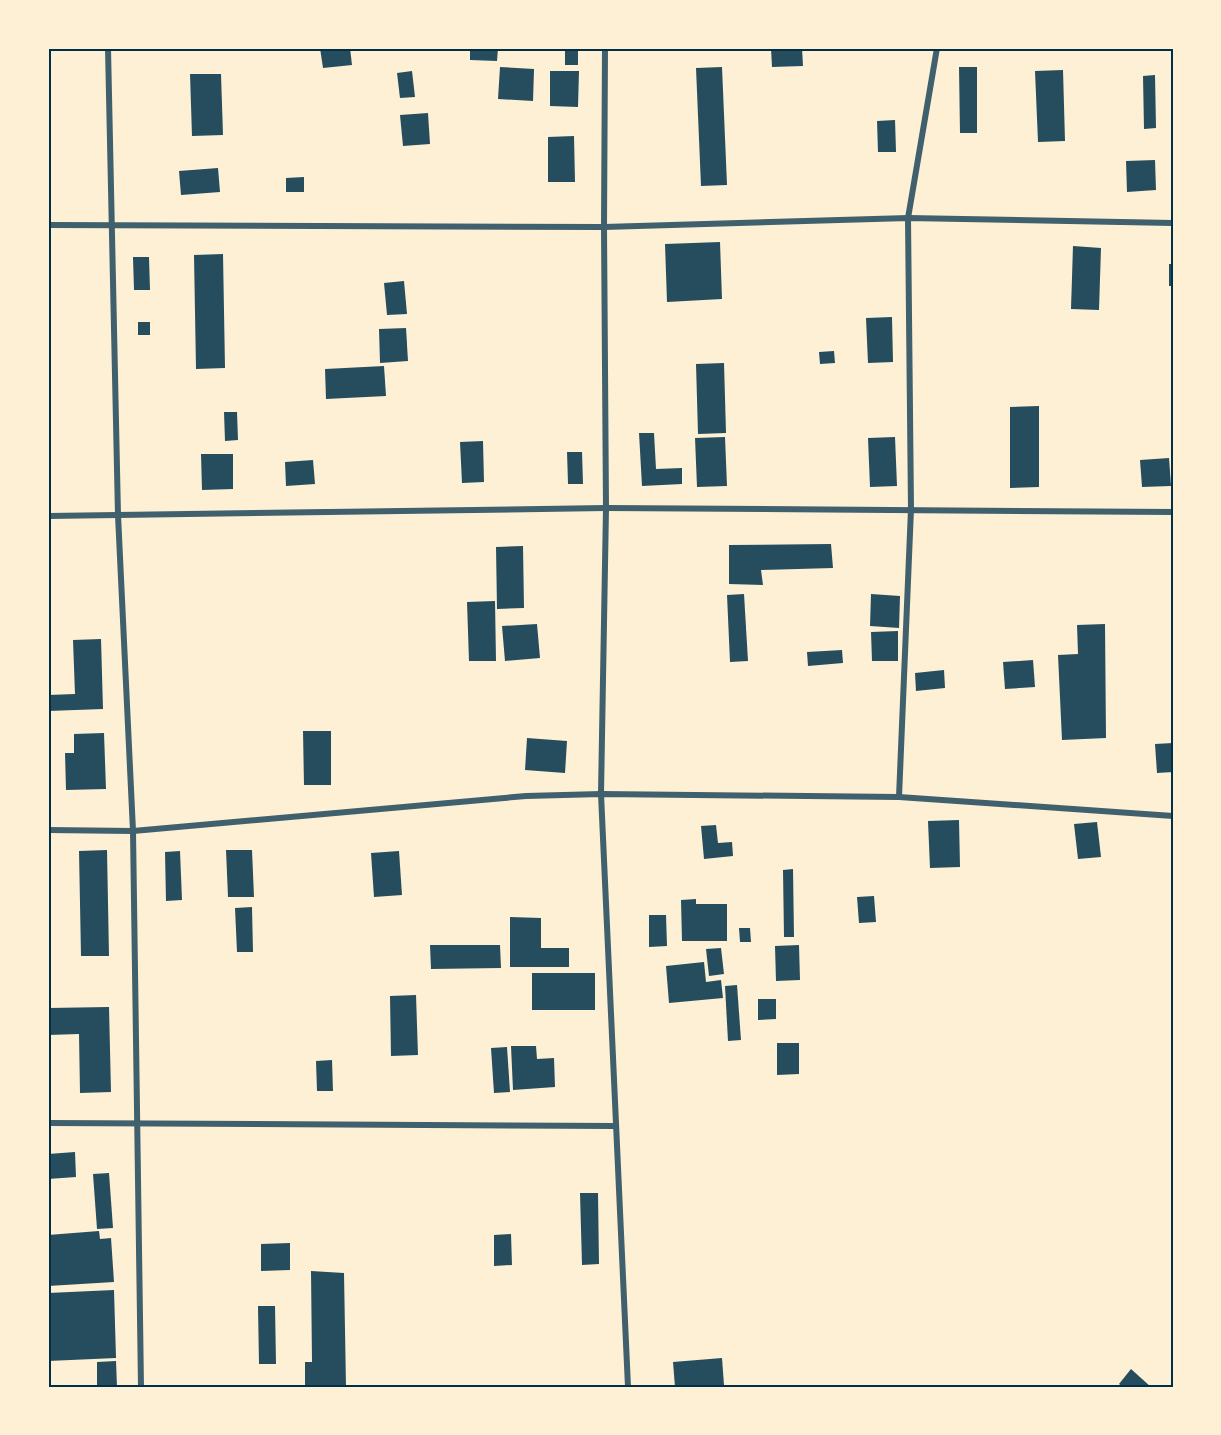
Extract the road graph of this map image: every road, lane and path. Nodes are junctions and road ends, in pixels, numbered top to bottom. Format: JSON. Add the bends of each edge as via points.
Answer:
{"nodes":[{"id":1,"x":108,"y":48,"type":"edge"},
{"id":2,"x":605,"y":48,"type":"edge"},
{"id":3,"x":937,"y":48,"type":"edge"},
{"id":4,"x":908,"y":218,"type":"junction"},
{"id":5,"x":1173,"y":223,"type":"edge"},
{"id":6,"x":111,"y":224,"type":"junction"},
{"id":7,"x":48,"y":225,"type":"edge"},
{"id":8,"x":604,"y":227,"type":"junction"},
{"id":9,"x":606,"y":508,"type":"junction"},
{"id":10,"x":911,"y":509,"type":"junction"},
{"id":11,"x":1173,"y":512,"type":"edge"},
{"id":12,"x":118,"y":515,"type":"junction"},
{"id":13,"x":48,"y":516,"type":"edge"},
{"id":14,"x":601,"y":794,"type":"junction"},
{"id":15,"x":899,"y":797,"type":"junction"},
{"id":16,"x":1173,"y":816,"type":"edge"},
{"id":17,"x":48,"y":831,"type":"edge"},
{"id":18,"x":133,"y":831,"type":"junction"},
{"id":19,"x":48,"y":1123,"type":"edge"},
{"id":20,"x":137,"y":1123,"type":"junction"},
{"id":21,"x":616,"y":1126,"type":"junction"},
{"id":22,"x":141,"y":1387,"type":"edge"},
{"id":23,"x":628,"y":1387,"type":"edge"}],
"edges":[{"from":1,"to":6,"type":"street"},
{"from":2,"to":8,"type":"street"},
{"from":3,"to":4,"type":"street"},
{"from":4,"to":5,"type":"street"},
{"from":4,"to":8,"type":"street"},
{"from":4,"to":10,"type":"street"},
{"from":6,"to":7,"type":"street"},
{"from":6,"to":8,"type":"street"},
{"from":6,"to":12,"type":"street"},
{"from":8,"to":9,"type":"street"},
{"from":9,"to":10,"type":"street"},
{"from":9,"to":12,"type":"street"},
{"from":9,"to":14,"type":"street"},
{"from":10,"to":11,"type":"street"},
{"from":10,"to":15,"type":"street"},
{"from":12,"to":13,"type":"street"},
{"from":12,"to":18,"type":"street"},
{"from":14,"to":15,"type":"street"},
{"from":14,"to":18,"type":"street","via":[[526,796]]},
{"from":14,"to":21,"type":"street"},
{"from":15,"to":16,"type":"street"},
{"from":17,"to":18,"type":"street"},
{"from":18,"to":20,"type":"street"},
{"from":19,"to":20,"type":"street"},
{"from":20,"to":21,"type":"street"},
{"from":20,"to":22,"type":"street"},
{"from":21,"to":23,"type":"street"}]}
